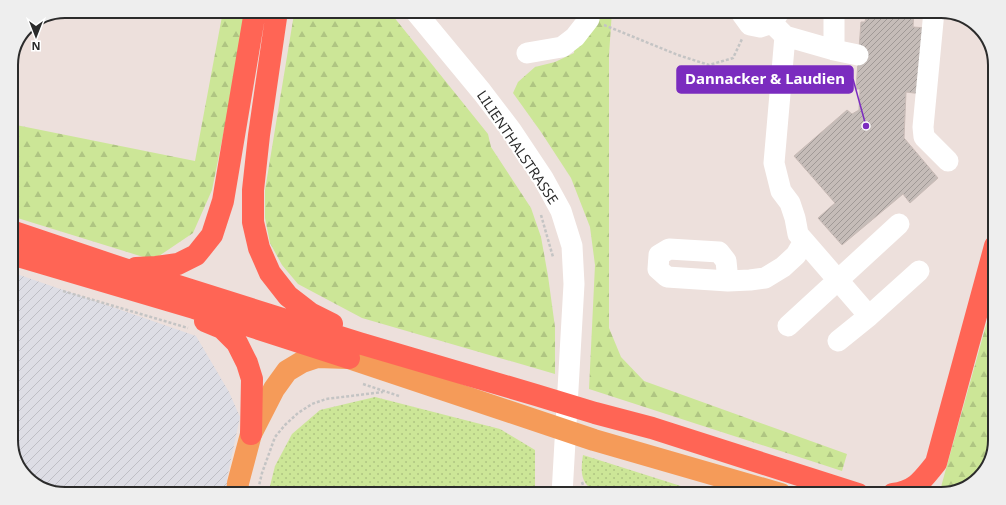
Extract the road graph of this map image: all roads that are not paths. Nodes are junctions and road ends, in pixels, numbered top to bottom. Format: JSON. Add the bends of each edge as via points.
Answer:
{"nodes":[{"id":1,"x":254,"y":18,"type":"edge"},
{"id":2,"x":278,"y":18,"type":"edge"},
{"id":3,"x":421,"y":18,"type":"edge"},
{"id":4,"x":587,"y":18,"type":"edge"},
{"id":5,"x":746,"y":18,"type":"edge"},
{"id":6,"x":834,"y":18,"type":"edge"},
{"id":7,"x":933,"y":18,"type":"edge"},
{"id":8,"x":779,"y":24,"type":"edge"},
{"id":9,"x":834,"y":50,"type":"junction"},
{"id":10,"x":527,"y":53,"type":"dead end"},
{"id":11,"x":858,"y":54,"type":"dead end"},
{"id":12,"x":948,"y":161,"type":"dead end"},
{"id":13,"x":899,"y":224,"type":"dead end"},
{"id":14,"x":18,"y":233,"type":"edge"},
{"id":15,"x":804,"y":241,"type":"junction"},
{"id":16,"x":18,"y":256,"type":"edge"},
{"id":17,"x":124,"y":269,"type":"junction"},
{"id":18,"x":919,"y":272,"type":"dead end"},
{"id":19,"x":988,"y":272,"type":"edge"},
{"id":20,"x":838,"y":280,"type":"junction"},
{"id":21,"x":728,"y":281,"type":"dead end"},
{"id":22,"x":175,"y":303,"type":"junction"},
{"id":23,"x":869,"y":316,"type":"junction"},
{"id":24,"x":788,"y":326,"type":"dead end"},
{"id":25,"x":838,"y":341,"type":"dead end"},
{"id":26,"x":354,"y":350,"type":"junction"},
{"id":27,"x":251,"y":434,"type":"junction"},
{"id":28,"x":238,"y":487,"type":"edge"},
{"id":29,"x":562,"y":487,"type":"edge"},
{"id":30,"x":757,"y":487,"type":"edge"},
{"id":31,"x":836,"y":487,"type":"edge"},
{"id":32,"x":914,"y":487,"type":"edge"}],
"edges":[{"from":1,"to":17,"type":"highway","via":[[223,201],[212,235],[196,255],[178,264]]},
{"from":2,"to":26,"type":"highway","via":[[252,190],[253,222],[258,248],[270,273],[288,296],[310,313],[342,329]]},
{"from":3,"to":29,"type":"street","name":"LILIENTHALSTRASSE","via":[[482,92],[543,178],[561,211],[572,246],[574,284]]},
{"from":4,"to":10,"type":"street","via":[[575,37],[562,47]]},
{"from":5,"to":8,"type":"street","via":[[760,27]]},
{"from":6,"to":9,"type":"street"},
{"from":7,"to":12,"type":"street","via":[[924,137]]},
{"from":8,"to":9,"type":"street"},
{"from":8,"to":15,"type":"street","via":[[774,163],[781,191],[790,203],[798,234]]},
{"from":9,"to":11,"type":"street"},
{"from":13,"to":20,"type":"street"},
{"from":14,"to":17,"type":"highway"},
{"from":15,"to":20,"type":"street"},
{"from":15,"to":21,"type":"street","via":[[796,255],[773,274],[765,278]]},
{"from":16,"to":22,"type":"highway"},
{"from":17,"to":26,"type":"highway"},
{"from":18,"to":23,"type":"street"},
{"from":19,"to":32,"type":"highway","via":[[936,463]]},
{"from":20,"to":23,"type":"street"},
{"from":20,"to":24,"type":"street"},
{"from":22,"to":26,"type":"highway"},
{"from":22,"to":27,"type":"highway","via":[[186,312],[222,328],[237,343],[252,379]]},
{"from":23,"to":25,"type":"street"},
{"from":26,"to":27,"type":"main road","via":[[317,357],[287,371],[274,389]]},
{"from":26,"to":30,"type":"main road","via":[[534,420]]},
{"from":26,"to":31,"type":"highway","via":[[536,395],[595,414],[652,428]]},
{"from":27,"to":28,"type":"main road"}]}
